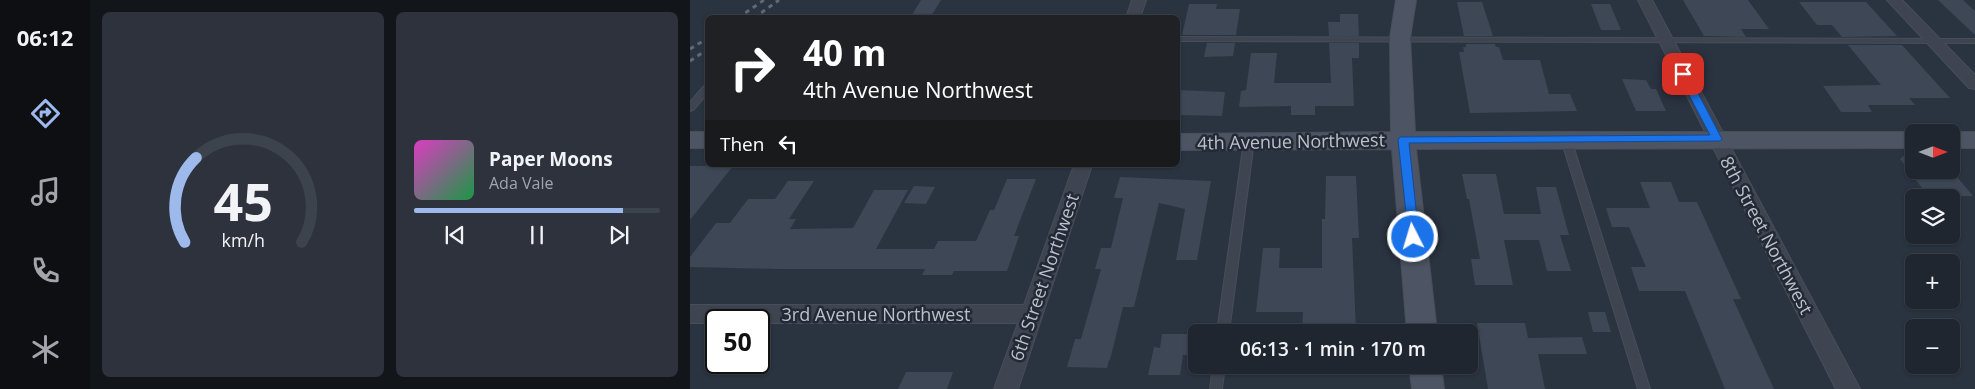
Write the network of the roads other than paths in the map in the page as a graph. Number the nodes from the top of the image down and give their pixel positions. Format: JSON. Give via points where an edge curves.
{"nodes":[{"id":1,"x":1140,"y":0,"type":"edge"},
{"id":2,"x":1406,"y":0,"type":"edge"},
{"id":3,"x":1645,"y":0,"type":"edge"},
{"id":4,"x":1894,"y":0,"type":"edge"},
{"id":5,"x":1134,"y":15,"type":"edge"},
{"id":6,"x":1400,"y":38,"type":"junction"},
{"id":7,"x":1180,"y":39,"type":"edge"},
{"id":8,"x":1975,"y":41,"type":"edge"},
{"id":9,"x":1667,"y":42,"type":"junction"},
{"id":10,"x":1935,"y":42,"type":"junction"},
{"id":11,"x":1975,"y":84,"type":"edge"},
{"id":12,"x":705,"y":90,"type":"edge"},
{"id":13,"x":690,"y":108,"type":"edge"},
{"id":14,"x":1566,"y":139,"type":"junction"},
{"id":15,"x":1717,"y":139,"type":"junction"},
{"id":16,"x":690,"y":140,"type":"edge"},
{"id":17,"x":705,"y":140,"type":"edge"},
{"id":18,"x":1403,"y":140,"type":"junction"},
{"id":19,"x":1905,"y":140,"type":"edge"},
{"id":20,"x":1960,"y":140,"type":"edge"},
{"id":21,"x":1975,"y":140,"type":"edge"},
{"id":22,"x":1249,"y":141,"type":"junction"},
{"id":23,"x":1180,"y":142,"type":"edge"},
{"id":24,"x":1082,"y":167,"type":"edge"},
{"id":25,"x":690,"y":314,"type":"edge"},
{"id":26,"x":1032,"y":314,"type":"junction"},
{"id":27,"x":1224,"y":324,"type":"edge"},
{"id":28,"x":1421,"y":324,"type":"edge"},
{"id":29,"x":1218,"y":374,"type":"edge"},
{"id":30,"x":1426,"y":374,"type":"edge"},
{"id":31,"x":1006,"y":389,"type":"edge"},
{"id":32,"x":1216,"y":389,"type":"edge"},
{"id":33,"x":1428,"y":389,"type":"edge"},
{"id":34,"x":1644,"y":389,"type":"edge"},
{"id":35,"x":1848,"y":389,"type":"edge"}],
"edges":[{"from":1,"to":5,"type":"street"},
{"from":2,"to":6,"type":"main road"},
{"from":3,"to":9,"type":"street","name":"8th Street Northwest"},
{"from":4,"to":10,"type":"street"},
{"from":6,"to":7,"type":"lane"},
{"from":6,"to":9,"type":"lane"},
{"from":6,"to":18,"type":"main road"},
{"from":8,"to":10,"type":"lane"},
{"from":9,"to":10,"type":"lane"},
{"from":9,"to":15,"type":"street","name":"8th Street Northwest"},
{"from":10,"to":11,"type":"street"},
{"from":12,"to":13,"type":"lane"},
{"from":14,"to":15,"type":"main road","name":"4th Avenue Northwest"},
{"from":14,"to":18,"type":"main road","name":"4th Avenue Northwest"},
{"from":14,"to":34,"type":"lane"},
{"from":15,"to":19,"type":"main road","name":"4th Avenue Northwest"},
{"from":15,"to":35,"type":"street","name":"8th Street Northwest"},
{"from":16,"to":17,"type":"main road"},
{"from":18,"to":22,"type":"main road","name":"4th Avenue Northwest"},
{"from":18,"to":28,"type":"main road"},
{"from":20,"to":21,"type":"main road"},
{"from":22,"to":23,"type":"main road","name":"4th Avenue Northwest"},
{"from":22,"to":27,"type":"lane"},
{"from":24,"to":26,"type":"street","name":"6th Street Northwest"},
{"from":25,"to":26,"type":"street","name":"3rd Avenue Northwest"},
{"from":26,"to":31,"type":"street","name":"6th Street Northwest"},
{"from":29,"to":32,"type":"lane"},
{"from":30,"to":33,"type":"main road"}]}
